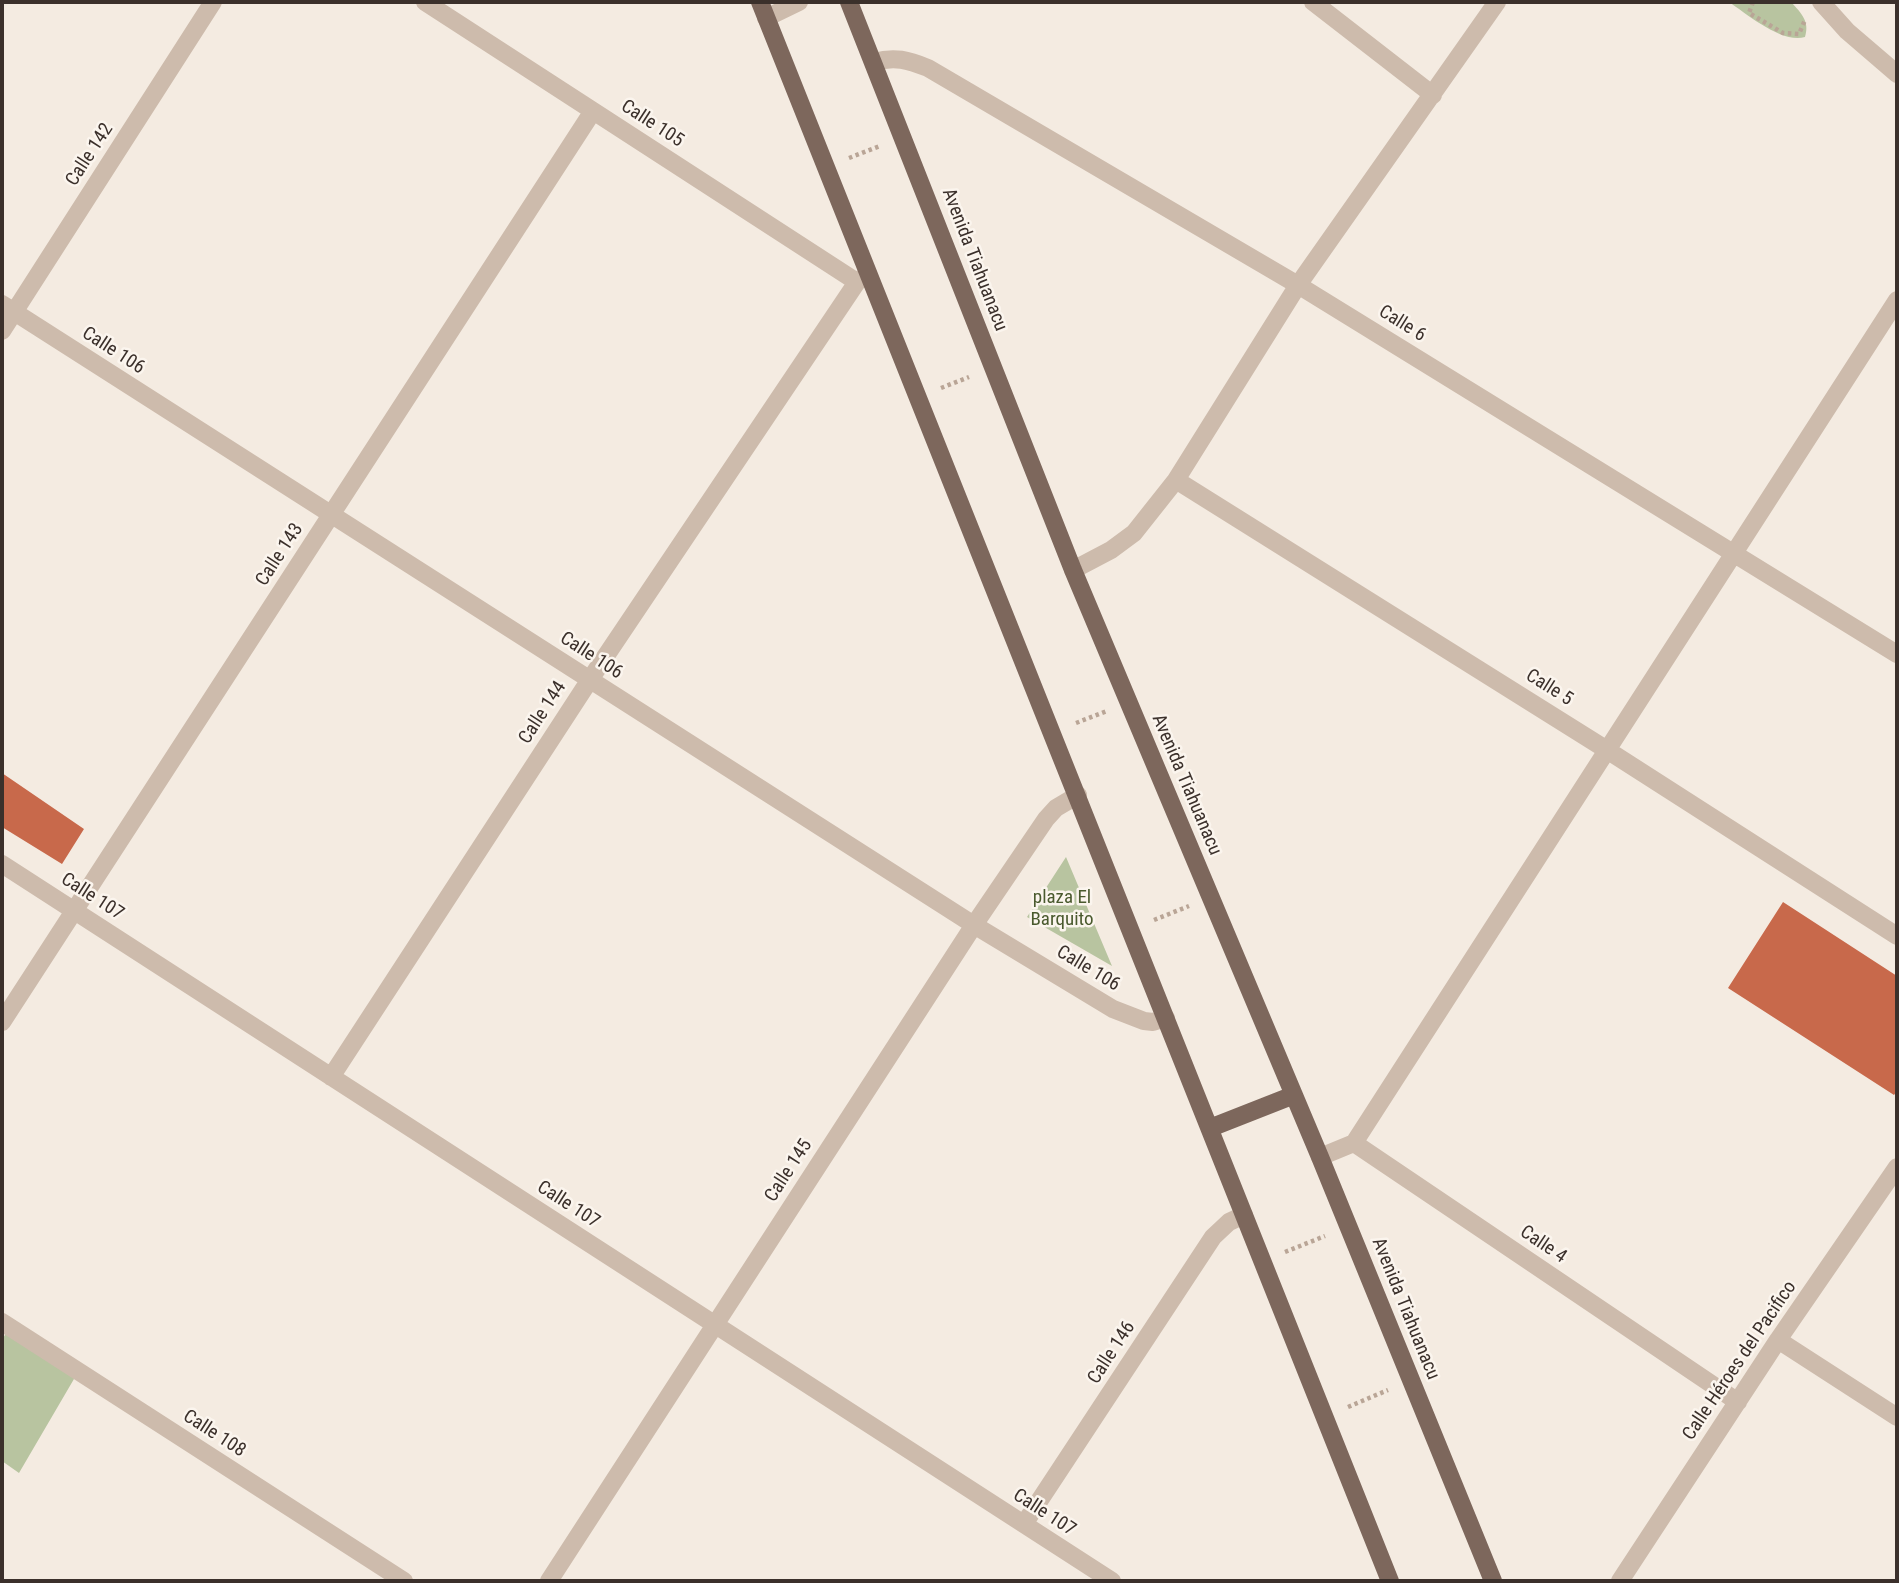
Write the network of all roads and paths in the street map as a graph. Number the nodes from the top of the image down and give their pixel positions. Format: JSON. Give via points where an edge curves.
{"nodes":[{"id":1,"x":213,"y":2,"type":"edge"},
{"id":2,"x":425,"y":2,"type":"edge"},
{"id":3,"x":799,"y":2,"type":"edge"},
{"id":4,"x":849,"y":2,"type":"edge"},
{"id":5,"x":1313,"y":2,"type":"edge"},
{"id":6,"x":1497,"y":2,"type":"edge"},
{"id":7,"x":1753,"y":2,"type":"edge"},
{"id":8,"x":1821,"y":2,"type":"edge"},
{"id":9,"x":763,"y":10,"type":"edge"},
{"id":10,"x":1803,"y":23,"type":"dead end"},
{"id":11,"x":874,"y":62,"type":"junction"},
{"id":12,"x":1897,"y":74,"type":"edge"},
{"id":13,"x":1433,"y":95,"type":"junction"},
{"id":14,"x":593,"y":111,"type":"junction"},
{"id":15,"x":904,"y":137,"type":"junction"},
{"id":16,"x":825,"y":167,"type":"junction"},
{"id":17,"x":862,"y":278,"type":"junction"},
{"id":18,"x":1297,"y":285,"type":"junction"},
{"id":19,"x":1897,"y":300,"type":"edge"},
{"id":20,"x":8,"y":308,"type":"edge"},
{"id":21,"x":2,"y":331,"type":"edge"},
{"id":22,"x":994,"y":368,"type":"junction"},
{"id":23,"x":917,"y":397,"type":"junction"},
{"id":24,"x":1175,"y":480,"type":"junction"},
{"id":25,"x":331,"y":515,"type":"junction"},
{"id":26,"x":1734,"y":554,"type":"junction"},
{"id":27,"x":1073,"y":570,"type":"junction"},
{"id":28,"x":1897,"y":654,"type":"edge"},
{"id":29,"x":589,"y":681,"type":"junction"},
{"id":30,"x":1129,"y":703,"type":"junction"},
{"id":31,"x":1052,"y":733,"type":"junction"},
{"id":32,"x":1607,"y":750,"type":"junction"},
{"id":33,"x":1078,"y":795,"type":"junction"},
{"id":34,"x":2,"y":864,"type":"edge"},
{"id":35,"x":1211,"y":898,"type":"junction"},
{"id":36,"x":74,"y":910,"type":"junction"},
{"id":37,"x":974,"y":925,"type":"junction"},
{"id":38,"x":1131,"y":929,"type":"junction"},
{"id":39,"x":1897,"y":936,"type":"edge"},
{"id":40,"x":1166,"y":1017,"type":"junction"},
{"id":41,"x":2,"y":1022,"type":"edge"},
{"id":42,"x":331,"y":1077,"type":"junction"},
{"id":43,"x":1294,"y":1095,"type":"junction"},
{"id":44,"x":1210,"y":1128,"type":"junction"},
{"id":45,"x":1354,"y":1143,"type":"junction"},
{"id":46,"x":1320,"y":1157,"type":"junction"},
{"id":47,"x":1897,"y":1167,"type":"edge"},
{"id":48,"x":1244,"y":1215,"type":"junction"},
{"id":49,"x":1349,"y":1226,"type":"junction"},
{"id":50,"x":1263,"y":1260,"type":"junction"},
{"id":51,"x":2,"y":1322,"type":"edge"},
{"id":52,"x":715,"y":1325,"type":"junction"},
{"id":53,"x":1778,"y":1340,"type":"junction"},
{"id":54,"x":1412,"y":1381,"type":"junction"},
{"id":55,"x":1738,"y":1402,"type":"junction"},
{"id":56,"x":1324,"y":1416,"type":"junction"},
{"id":57,"x":1897,"y":1417,"type":"edge"},
{"id":58,"x":1024,"y":1524,"type":"junction"},
{"id":59,"x":404,"y":1581,"type":"edge"},
{"id":60,"x":549,"y":1581,"type":"edge"},
{"id":61,"x":1112,"y":1581,"type":"edge"},
{"id":62,"x":1390,"y":1581,"type":"edge"},
{"id":63,"x":1493,"y":1581,"type":"edge"},
{"id":64,"x":1620,"y":1581,"type":"edge"}],
"edges":[{"from":1,"to":20,"type":"street","name":"Calle 142"},
{"from":2,"to":14,"type":"street","name":"Calle 105"},
{"from":3,"to":9,"type":"street"},
{"from":4,"to":11,"type":"main road","name":"Avenida Tiahuanacu"},
{"from":5,"to":13,"type":"street"},
{"from":6,"to":13,"type":"street"},
{"from":7,"to":10,"type":"path","via":[[1749,13],[1783,33],[1799,34]]},
{"from":8,"to":12,"type":"street"},
{"from":9,"to":16,"type":"main road"},
{"from":11,"to":15,"type":"main road","name":"Avenida Tiahuanacu"},
{"from":11,"to":18,"type":"street","name":"Calle 6","via":[[904,58],[928,68]]},
{"from":13,"to":18,"type":"street"},
{"from":14,"to":17,"type":"street","name":"Calle 105"},
{"from":14,"to":25,"type":"street","name":"Calle 143"},
{"from":15,"to":16,"type":"path"},
{"from":15,"to":22,"type":"main road","name":"Avenida Tiahuanacu"},
{"from":16,"to":17,"type":"main road"},
{"from":17,"to":23,"type":"main road"},
{"from":17,"to":29,"type":"street","name":"Calle 144"},
{"from":18,"to":24,"type":"street"},
{"from":18,"to":26,"type":"street","name":"Calle 6"},
{"from":19,"to":26,"type":"street"},
{"from":20,"to":21,"type":"street","name":"Calle 142"},
{"from":20,"to":25,"type":"street","name":"Calle 106"},
{"from":22,"to":23,"type":"path"},
{"from":22,"to":27,"type":"main road","name":"Avenida Tiahuanacu"},
{"from":23,"to":31,"type":"main road"},
{"from":24,"to":27,"type":"street","via":[[1134,533]]},
{"from":24,"to":32,"type":"street","name":"Calle 5"},
{"from":25,"to":29,"type":"street","name":"Calle 106"},
{"from":25,"to":36,"type":"street","name":"Calle 143"},
{"from":26,"to":28,"type":"street","name":"Calle 6"},
{"from":26,"to":32,"type":"street"},
{"from":27,"to":30,"type":"main road","name":"Avenida Tiahuanacu"},
{"from":29,"to":37,"type":"street","name":"Calle 106"},
{"from":29,"to":42,"type":"street","name":"Calle 144"},
{"from":30,"to":31,"type":"path"},
{"from":30,"to":35,"type":"main road","name":"Avenida Tiahuanacu"},
{"from":31,"to":33,"type":"main road"},
{"from":32,"to":39,"type":"street","name":"Calle 5"},
{"from":32,"to":45,"type":"street"},
{"from":33,"to":37,"type":"street","name":"Calle 145","via":[[1046,819]]},
{"from":33,"to":38,"type":"main road"},
{"from":34,"to":36,"type":"street","name":"Calle 107"},
{"from":35,"to":38,"type":"path"},
{"from":35,"to":43,"type":"main road","name":"Avenida Tiahuanacu"},
{"from":36,"to":41,"type":"street","name":"Calle 143"},
{"from":36,"to":42,"type":"street","name":"Calle 107"},
{"from":37,"to":40,"type":"street","name":"Calle 106","via":[[1113,1009],[1144,1021]]},
{"from":37,"to":52,"type":"street","name":"Calle 145"},
{"from":38,"to":40,"type":"main road"},
{"from":40,"to":44,"type":"main road"},
{"from":42,"to":52,"type":"street","name":"Calle 107"},
{"from":43,"to":44,"type":"main road"},
{"from":43,"to":46,"type":"main road","name":"Avenida Tiahuanacu"},
{"from":44,"to":48,"type":"main road"},
{"from":45,"to":46,"type":"street"},
{"from":45,"to":55,"type":"street","name":"Calle 4"},
{"from":46,"to":49,"type":"main road","name":"Avenida Tiahuanacu"},
{"from":47,"to":53,"type":"street","name":"Calle Héroes del Pacifico"},
{"from":48,"to":50,"type":"main road"},
{"from":48,"to":58,"type":"street","name":"Calle 146","via":[[1213,1237]]},
{"from":49,"to":50,"type":"path"},
{"from":49,"to":54,"type":"main road","name":"Avenida Tiahuanacu"},
{"from":50,"to":56,"type":"main road"},
{"from":51,"to":59,"type":"street","name":"Calle 108"},
{"from":52,"to":58,"type":"street","name":"Calle 107"},
{"from":52,"to":60,"type":"street","name":"Calle 145"},
{"from":53,"to":55,"type":"street","name":"Calle Héroes del Pacifico"},
{"from":53,"to":57,"type":"street"},
{"from":54,"to":56,"type":"path"},
{"from":54,"to":63,"type":"main road","name":"Avenida Tiahuanacu"},
{"from":55,"to":64,"type":"street","name":"Calle Héroes del Pacifico"},
{"from":56,"to":62,"type":"main road"},
{"from":58,"to":61,"type":"street","name":"Calle 107"}]}
